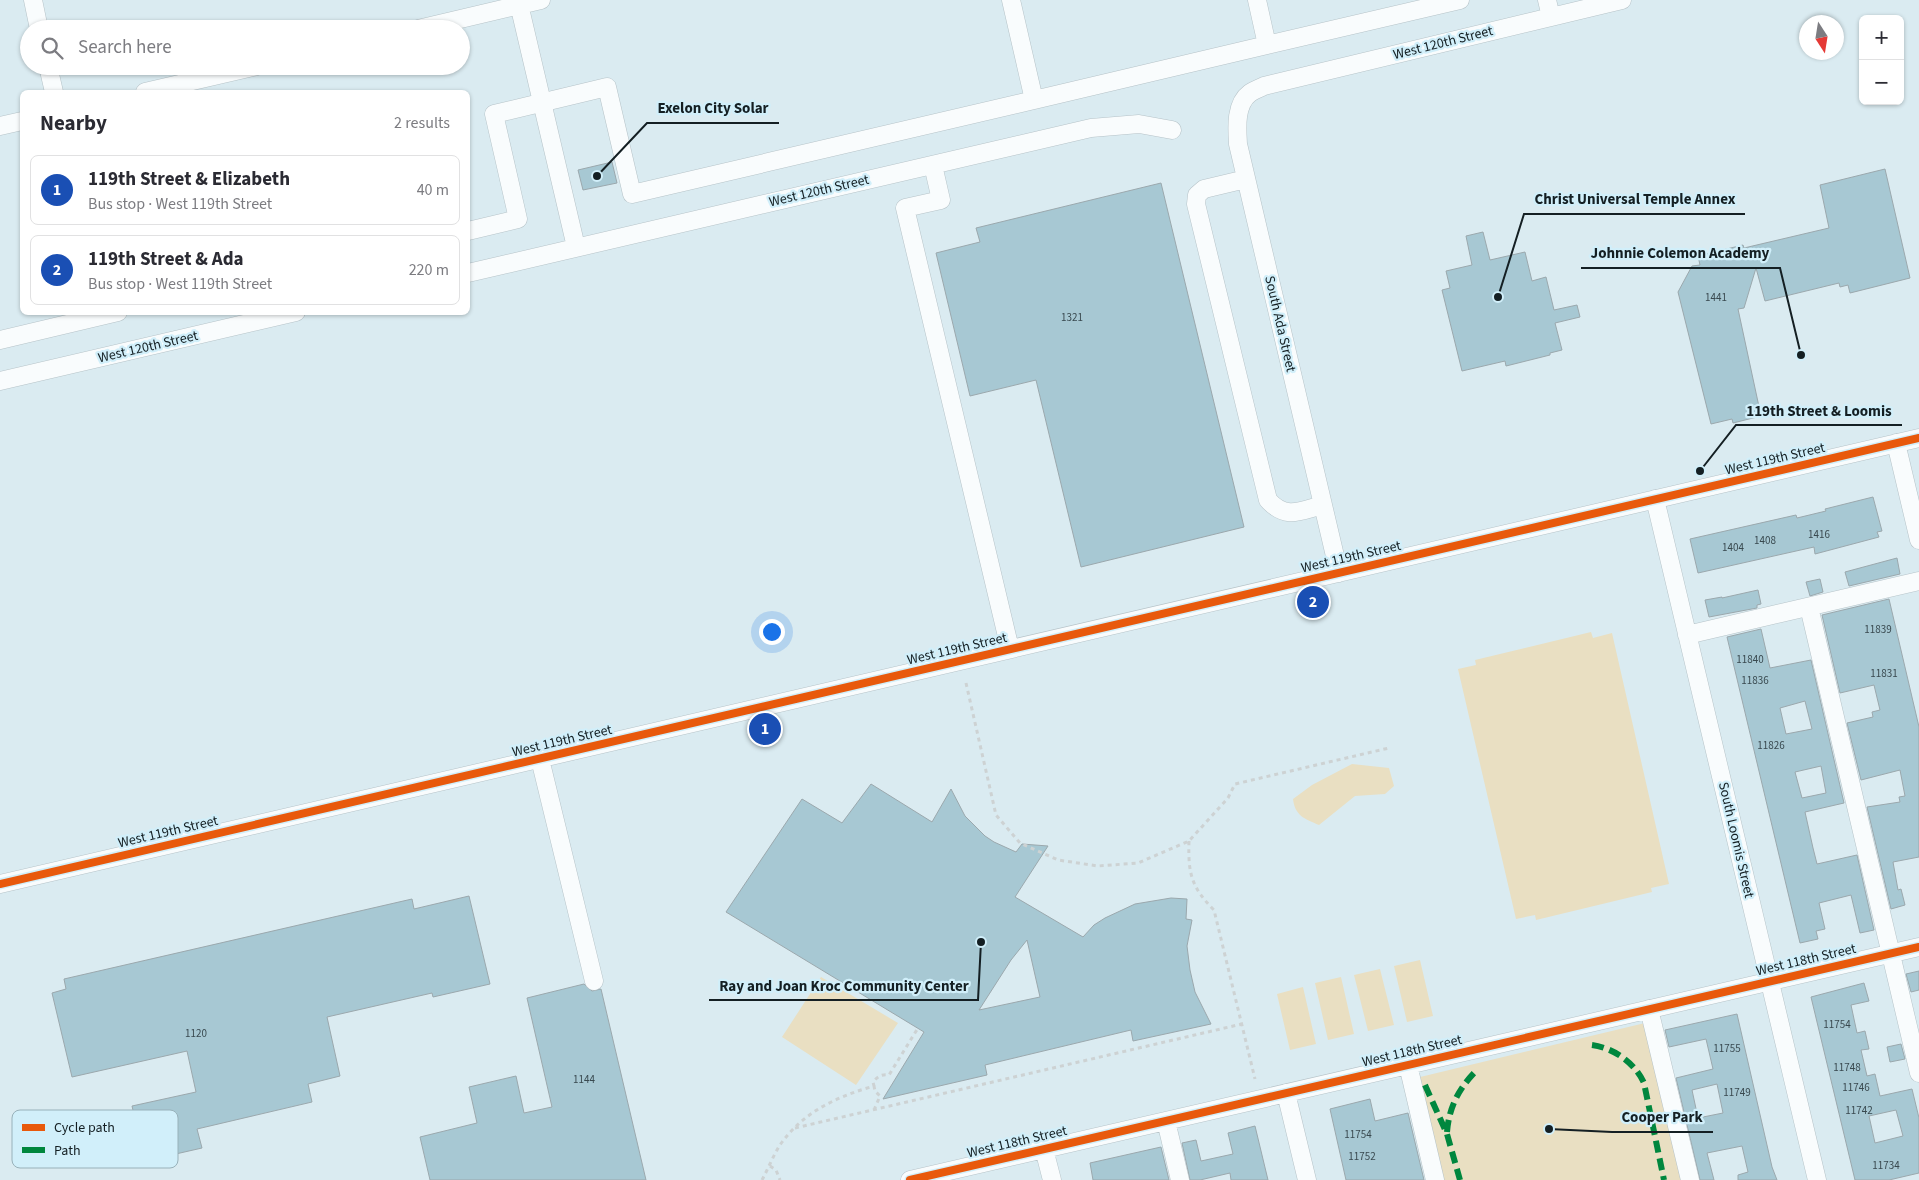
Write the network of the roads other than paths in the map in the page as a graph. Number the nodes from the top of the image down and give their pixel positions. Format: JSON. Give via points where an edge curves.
{"nodes":[{"id":1,"x":33,"y":0,"type":"edge"},
{"id":2,"x":541,"y":0,"type":"edge"},
{"id":3,"x":1011,"y":0,"type":"edge"},
{"id":4,"x":1257,"y":0,"type":"edge"},
{"id":5,"x":1460,"y":0,"type":"edge"},
{"id":6,"x":1622,"y":0,"type":"edge"},
{"id":7,"x":519,"y":2,"type":"edge"},
{"id":8,"x":1549,"y":8,"type":"edge"},
{"id":9,"x":37,"y":20,"type":"edge"},
{"id":10,"x":452,"y":20,"type":"edge"},
{"id":11,"x":1267,"y":45,"type":"junction"},
{"id":12,"x":50,"y":75,"type":"edge"},
{"id":13,"x":218,"y":75,"type":"edge"},
{"id":14,"x":1264,"y":86,"type":"joint"},
{"id":15,"x":54,"y":90,"type":"edge"},
{"id":16,"x":154,"y":90,"type":"edge"},
{"id":17,"x":1034,"y":100,"type":"junction"},
{"id":18,"x":542,"y":103,"type":"junction"},
{"id":19,"x":20,"y":121,"type":"edge"},
{"id":20,"x":0,"y":126,"type":"edge"},
{"id":21,"x":1172,"y":130,"type":"dead end"},
{"id":22,"x":933,"y":165,"type":"junction"},
{"id":23,"x":1246,"y":179,"type":"junction"},
{"id":24,"x":470,"y":231,"type":"edge"},
{"id":25,"x":576,"y":247,"type":"junction"},
{"id":26,"x":470,"y":273,"type":"edge"},
{"id":27,"x":102,"y":315,"type":"edge"},
{"id":28,"x":283,"y":315,"type":"edge"},
{"id":29,"x":0,"y":340,"type":"edge"},
{"id":30,"x":0,"y":381,"type":"edge"},
{"id":31,"x":1919,"y":438,"type":"edge"},
{"id":32,"x":1896,"y":443,"type":"junction"},
{"id":33,"x":1655,"y":500,"type":"junction"},
{"id":34,"x":1323,"y":505,"type":"junction"},
{"id":35,"x":1919,"y":540,"type":"edge"},
{"id":36,"x":1339,"y":573,"type":"junction"},
{"id":37,"x":1919,"y":581,"type":"edge"},
{"id":38,"x":1809,"y":606,"type":"junction"},
{"id":39,"x":1688,"y":635,"type":"junction"},
{"id":40,"x":1010,"y":649,"type":"junction"},
{"id":41,"x":540,"y":759,"type":"junction"},
{"id":42,"x":0,"y":884,"type":"edge"},
{"id":43,"x":1919,"y":947,"type":"edge"},
{"id":44,"x":1891,"y":953,"type":"junction"},
{"id":45,"x":594,"y":981,"type":"dead end"},
{"id":46,"x":1770,"y":981,"type":"junction"},
{"id":47,"x":1649,"y":1009,"type":"junction"},
{"id":48,"x":1408,"y":1065,"type":"junction"},
{"id":49,"x":1919,"y":1073,"type":"edge"},
{"id":50,"x":1286,"y":1093,"type":"junction"},
{"id":51,"x":1166,"y":1121,"type":"junction"},
{"id":52,"x":1044,"y":1149,"type":"junction"},
{"id":53,"x":910,"y":1180,"type":"edge"},
{"id":54,"x":1052,"y":1180,"type":"edge"},
{"id":55,"x":1180,"y":1180,"type":"edge"},
{"id":56,"x":1307,"y":1180,"type":"edge"},
{"id":57,"x":1435,"y":1180,"type":"edge"},
{"id":58,"x":1690,"y":1180,"type":"edge"},
{"id":59,"x":1817,"y":1180,"type":"edge"}],
"edges":[{"from":1,"to":9,"type":"street"},
{"from":2,"to":7,"type":"street"},
{"from":3,"to":17,"type":"street"},
{"from":4,"to":11,"type":"street"},
{"from":5,"to":11,"type":"street"},
{"from":6,"to":8,"type":"street","name":"West 120th Street"},
{"from":7,"to":10,"type":"street"},
{"from":7,"to":18,"type":"street"},
{"from":8,"to":14,"type":"street","name":"West 120th Street"},
{"from":11,"to":17,"type":"street"},
{"from":12,"to":15,"type":"street"},
{"from":13,"to":16,"type":"street"},
{"from":14,"to":23,"type":"street","name":"South Ada Street","via":[[1250,92],[1238,113],[1238,144]]},
{"from":17,"to":18,"type":"street","via":[[632,194],[607,87]]},
{"from":18,"to":24,"type":"street","via":[[494,114],[518,219]]},
{"from":18,"to":25,"type":"street"},
{"from":19,"to":20,"type":"street"},
{"from":21,"to":22,"type":"street","name":"West 120th Street","via":[[1139,124],[1091,128]]},
{"from":22,"to":25,"type":"street","name":"West 120th Street"},
{"from":22,"to":40,"type":"street","via":[[941,200],[905,208]]},
{"from":23,"to":34,"type":"street","name":"South Ada Street"},
{"from":23,"to":34,"type":"street","via":[[1204,189],[1197,195],[1198,214],[1268,500],[1282,512],[1290,513]]},
{"from":25,"to":26,"type":"street","name":"West 120th Street"},
{"from":27,"to":29,"type":"street"},
{"from":28,"to":30,"type":"street","name":"West 120th Street"},
{"from":31,"to":32,"type":"street","name":"West 119th Street"},
{"from":32,"to":33,"type":"street","name":"West 119th Street"},
{"from":32,"to":35,"type":"street"},
{"from":33,"to":36,"type":"street","name":"West 119th Street"},
{"from":33,"to":39,"type":"street","name":"South Loomis Street"},
{"from":34,"to":36,"type":"street","name":"South Ada Street"},
{"from":36,"to":40,"type":"street","name":"West 119th Street"},
{"from":37,"to":38,"type":"street"},
{"from":38,"to":39,"type":"street"},
{"from":38,"to":44,"type":"street"},
{"from":39,"to":46,"type":"street","name":"South Loomis Street"},
{"from":40,"to":41,"type":"street","name":"West 119th Street"},
{"from":41,"to":42,"type":"street","name":"West 119th Street"},
{"from":41,"to":45,"type":"street"},
{"from":43,"to":44,"type":"street","name":"West 118th Street"},
{"from":44,"to":46,"type":"street","name":"West 118th Street"},
{"from":44,"to":49,"type":"street"},
{"from":46,"to":47,"type":"street","name":"West 118th Street"},
{"from":46,"to":59,"type":"street","name":"South Loomis Street"},
{"from":47,"to":48,"type":"street","name":"West 118th Street"},
{"from":47,"to":58,"type":"street"},
{"from":48,"to":50,"type":"street","name":"West 118th Street"},
{"from":48,"to":57,"type":"street"},
{"from":50,"to":51,"type":"street","name":"West 118th Street"},
{"from":50,"to":56,"type":"street"},
{"from":51,"to":52,"type":"street","name":"West 118th Street"},
{"from":51,"to":55,"type":"street"},
{"from":52,"to":53,"type":"street","name":"West 118th Street"},
{"from":52,"to":54,"type":"street"}]}
